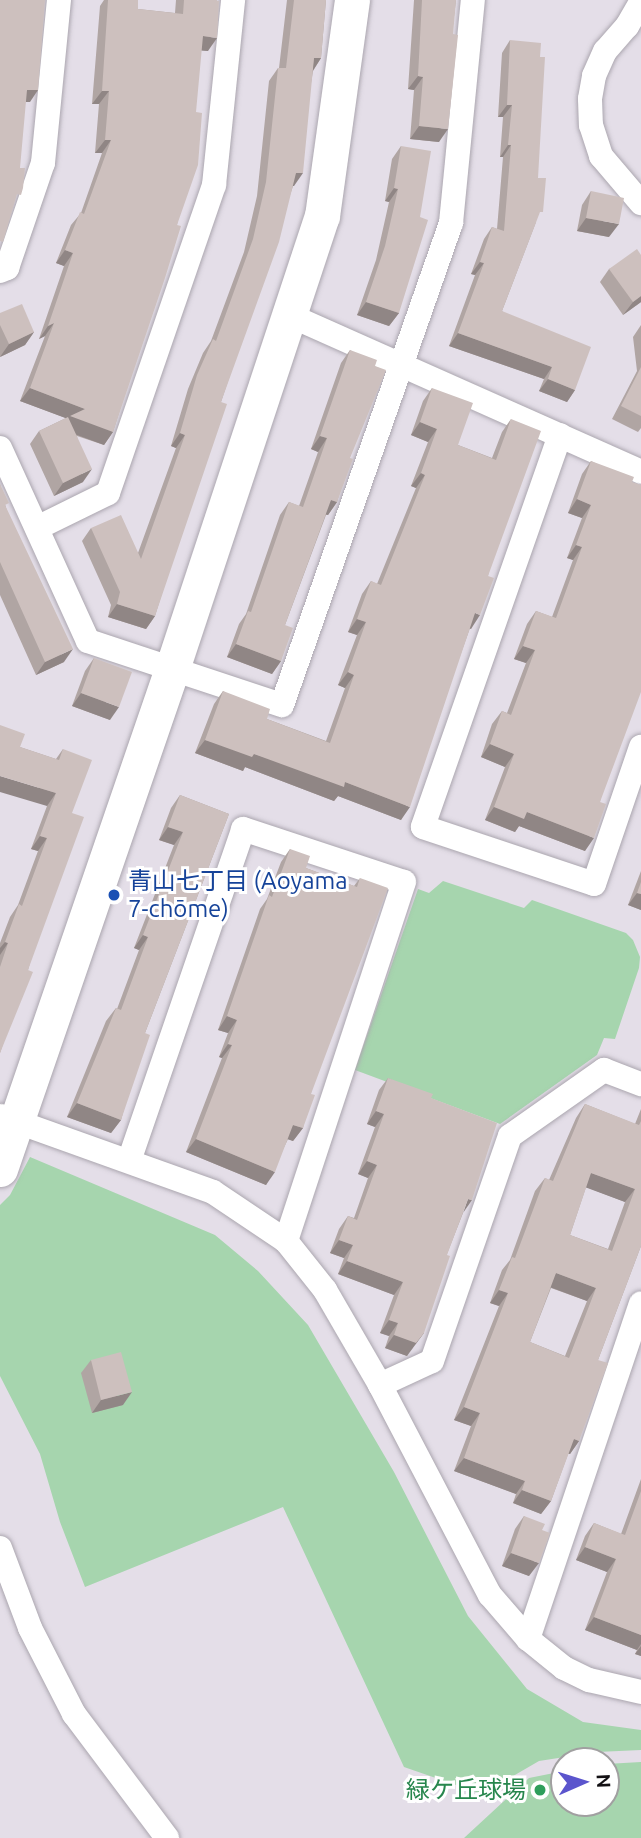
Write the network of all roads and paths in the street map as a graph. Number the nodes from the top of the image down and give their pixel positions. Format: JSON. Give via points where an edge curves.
{"nodes":[{"id":1,"x":59,"y":0,"type":"edge"},
{"id":2,"x":233,"y":0,"type":"edge"},
{"id":3,"x":352,"y":0,"type":"edge"},
{"id":4,"x":473,"y":0,"type":"edge"},
{"id":5,"x":641,"y":2,"type":"edge"},
{"id":6,"x":634,"y":29,"type":"edge"},
{"id":7,"x":641,"y":204,"type":"edge"},
{"id":8,"x":0,"y":271,"type":"edge"},
{"id":9,"x":289,"y":315,"type":"junction"},
{"id":10,"x":403,"y":364,"type":"junction"},
{"id":11,"x":560,"y":435,"type":"junction"},
{"id":12,"x":0,"y":448,"type":"edge"},
{"id":13,"x":641,"y":472,"type":"edge"},
{"id":14,"x":37,"y":528,"type":"junction"},
{"id":15,"x":172,"y":669,"type":"junction"},
{"id":16,"x":641,"y":747,"type":"edge"},
{"id":17,"x":641,"y":1084,"type":"edge"},
{"id":18,"x":8,"y":1119,"type":"edge"},
{"id":19,"x":129,"y":1161,"type":"junction"},
{"id":20,"x":0,"y":1169,"type":"edge"},
{"id":21,"x":286,"y":1241,"type":"junction"},
{"id":22,"x":641,"y":1304,"type":"edge"},
{"id":23,"x":380,"y":1385,"type":"junction"},
{"id":24,"x":0,"y":1548,"type":"edge"},
{"id":25,"x":528,"y":1639,"type":"junction"},
{"id":26,"x":641,"y":1692,"type":"edge"},
{"id":27,"x":167,"y":1838,"type":"edge"}],
"edges":[{"from":1,"to":8,"type":"street","via":[[43,163],[7,268]]},
{"from":2,"to":14,"type":"street","via":[[214,185],[108,493]]},
{"from":3,"to":9,"type":"street","via":[[321,216]]},
{"from":4,"to":10,"type":"street","via":[[451,223]]},
{"from":5,"to":6,"type":"street"},
{"from":6,"to":7,"type":"street","via":[[606,51],[594,76],[591,125],[601,156]]},
{"from":9,"to":10,"type":"street"},
{"from":9,"to":15,"type":"street"},
{"from":10,"to":11,"type":"street"},
{"from":10,"to":15,"type":"street","via":[[282,705]]},
{"from":11,"to":13,"type":"street"},
{"from":11,"to":16,"type":"street","via":[[423,827],[594,884]]},
{"from":12,"to":14,"type":"street"},
{"from":14,"to":15,"type":"street","via":[[88,642]]},
{"from":15,"to":18,"type":"street"},
{"from":17,"to":23,"type":"street","via":[[604,1070],[510,1136],[432,1361]]},
{"from":18,"to":19,"type":"street"},
{"from":18,"to":20,"type":"street"},
{"from":19,"to":21,"type":"street","via":[[213,1192]]},
{"from":19,"to":21,"type":"street","via":[[243,829],[404,882]]},
{"from":21,"to":23,"type":"street","via":[[325,1290]]},
{"from":22,"to":25,"type":"street"},
{"from":23,"to":25,"type":"street","via":[[490,1595]]},
{"from":24,"to":27,"type":"street","via":[[30,1628],[67,1703]]},
{"from":25,"to":26,"type":"street","via":[[564,1668],[589,1680]]}]}
